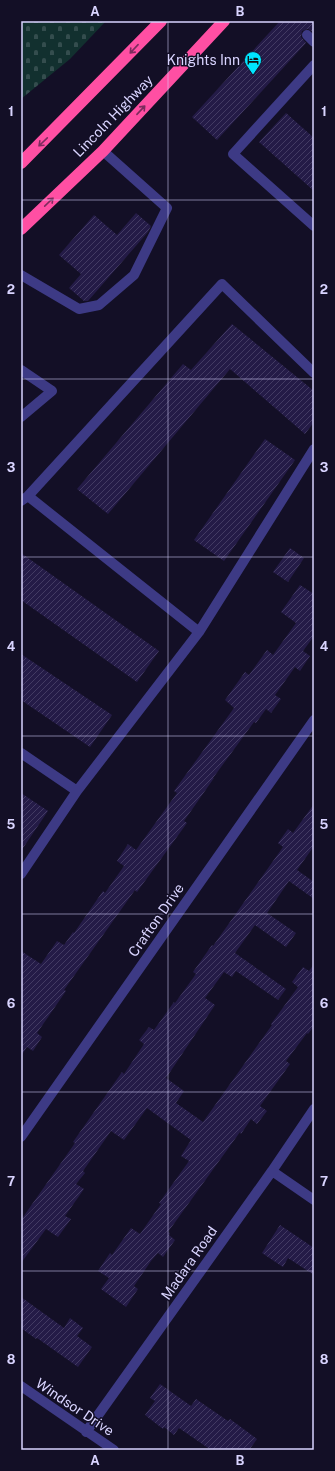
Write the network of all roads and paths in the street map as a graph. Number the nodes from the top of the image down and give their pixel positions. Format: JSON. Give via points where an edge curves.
{"nodes":[{"id":1,"x":160,"y":21,"type":"edge"},
{"id":2,"x":224,"y":21,"type":"edge"},
{"id":3,"x":314,"y":66,"type":"edge"},
{"id":4,"x":103,"y":151,"type":"junction"},
{"id":5,"x":21,"y":163,"type":"edge"},
{"id":6,"x":314,"y":226,"type":"edge"},
{"id":7,"x":21,"y":229,"type":"edge"},
{"id":8,"x":21,"y":275,"type":"edge"},
{"id":9,"x":21,"y":370,"type":"edge"},
{"id":10,"x":314,"y":373,"type":"edge"},
{"id":11,"x":21,"y":417,"type":"edge"},
{"id":12,"x":314,"y":449,"type":"edge"},
{"id":13,"x":25,"y":498,"type":"edge"},
{"id":14,"x":199,"y":632,"type":"junction"},
{"id":15,"x":314,"y":720,"type":"edge"},
{"id":16,"x":21,"y":753,"type":"edge"},
{"id":17,"x":77,"y":791,"type":"junction"},
{"id":18,"x":21,"y":874,"type":"edge"},
{"id":19,"x":314,"y":1109,"type":"edge"},
{"id":20,"x":21,"y":1137,"type":"edge"},
{"id":21,"x":272,"y":1171,"type":"junction"},
{"id":22,"x":314,"y":1200,"type":"edge"},
{"id":23,"x":21,"y":1386,"type":"edge"},
{"id":24,"x":86,"y":1432,"type":"junction"},
{"id":25,"x":114,"y":1450,"type":"edge"}],
"edges":[{"from":1,"to":5,"type":"highway","one_way":true},
{"from":4,"to":2,"type":"highway","name":"Lincoln Highway","one_way":true},
{"from":3,"to":6,"type":"street","via":[[233,154]]},
{"from":7,"to":4,"type":"highway","name":"Lincoln Highway","one_way":true},
{"from":4,"to":8,"type":"street","via":[[167,208],[134,275],[99,306],[79,309]]},
{"from":9,"to":11,"type":"street","via":[[52,391]]},
{"from":10,"to":13,"type":"street","via":[[222,284]]},
{"from":12,"to":14,"type":"street"},
{"from":13,"to":14,"type":"street"},
{"from":14,"to":17,"type":"street"},
{"from":15,"to":20,"type":"street","name":"Crafton Drive"},
{"from":16,"to":17,"type":"street"},
{"from":17,"to":18,"type":"street"},
{"from":19,"to":21,"type":"street","name":"Madara Road"},
{"from":21,"to":22,"type":"street"},
{"from":21,"to":24,"type":"street","name":"Madara Road"},
{"from":23,"to":24,"type":"street","name":"Windsor Drive"},
{"from":24,"to":25,"type":"street","name":"Windsor Drive"}]}
